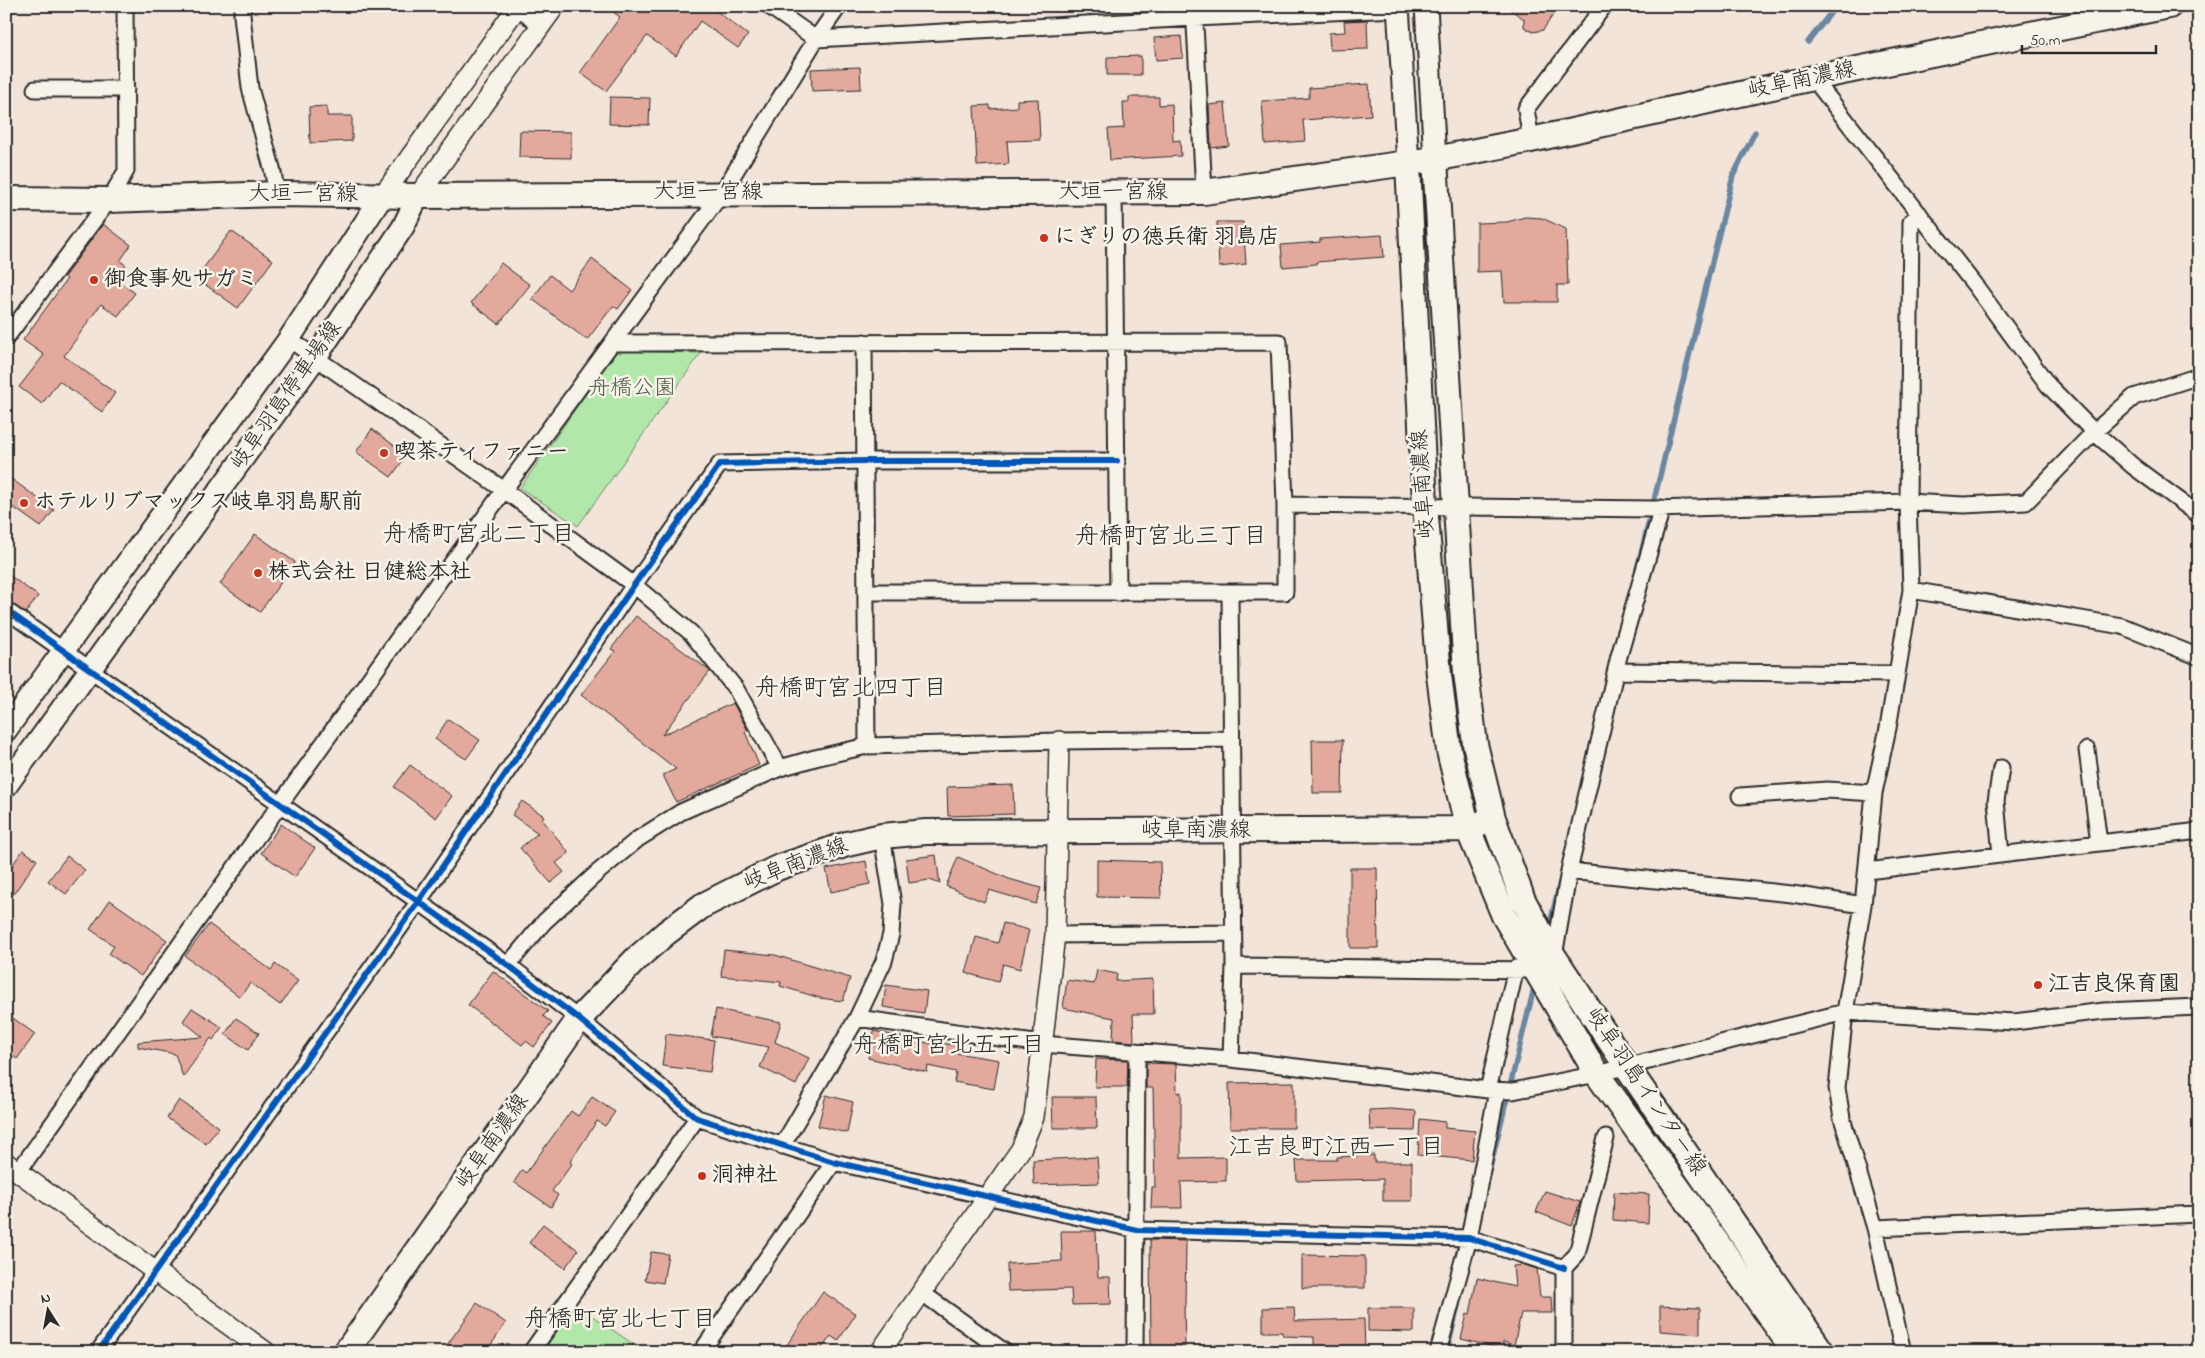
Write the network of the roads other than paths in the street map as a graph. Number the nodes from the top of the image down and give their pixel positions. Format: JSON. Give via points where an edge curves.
{"nodes":[{"id":1,"x":125,"y":6,"type":"edge"},
{"id":2,"x":243,"y":6,"type":"edge"},
{"id":3,"x":555,"y":6,"type":"edge"},
{"id":4,"x":768,"y":6,"type":"edge"},
{"id":5,"x":839,"y":6,"type":"edge"},
{"id":6,"x":1426,"y":6,"type":"edge"},
{"id":7,"x":1604,"y":6,"type":"edge"},
{"id":8,"x":2169,"y":6,"type":"edge"},
{"id":9,"x":517,"y":7,"type":"edge"},
{"id":10,"x":1398,"y":8,"type":"edge"},
{"id":11,"x":1195,"y":12,"type":"edge"},
{"id":12,"x":542,"y":25,"type":"junction"},
{"id":13,"x":816,"y":39,"type":"junction"},
{"id":14,"x":1813,"y":78,"type":"junction"},
{"id":15,"x":34,"y":89,"type":"dead end"},
{"id":16,"x":126,"y":89,"type":"junction"},
{"id":17,"x":1531,"y":140,"type":"junction"},
{"id":18,"x":1435,"y":159,"type":"junction"},
{"id":19,"x":1408,"y":164,"type":"junction"},
{"id":20,"x":1204,"y":192,"type":"junction"},
{"id":21,"x":722,"y":193,"type":"junction"},
{"id":22,"x":1114,"y":193,"type":"junction"},
{"id":23,"x":277,"y":194,"type":"junction"},
{"id":24,"x":383,"y":195,"type":"junction"},
{"id":25,"x":418,"y":196,"type":"junction"},
{"id":26,"x":6,"y":199,"type":"edge"},
{"id":27,"x":109,"y":200,"type":"junction"},
{"id":28,"x":1918,"y":213,"type":"junction"},
{"id":29,"x":6,"y":338,"type":"edge"},
{"id":30,"x":288,"y":339,"type":"junction"},
{"id":31,"x":1116,"y":341,"type":"junction"},
{"id":32,"x":864,"y":342,"type":"junction"},
{"id":33,"x":612,"y":343,"type":"junction"},
{"id":34,"x":316,"y":357,"type":"junction"},
{"id":35,"x":2199,"y":376,"type":"edge"},
{"id":36,"x":2094,"y":432,"type":"junction"},
{"id":37,"x":865,"y":461,"type":"junction"},
{"id":38,"x":1117,"y":461,"type":"junction"},
{"id":39,"x":504,"y":490,"type":"junction"},
{"id":40,"x":1908,"y":502,"type":"junction"},
{"id":41,"x":1285,"y":505,"type":"junction"},
{"id":42,"x":1425,"y":505,"type":"junction"},
{"id":43,"x":1457,"y":506,"type":"junction"},
{"id":44,"x":1658,"y":508,"type":"junction"},
{"id":45,"x":2199,"y":515,"type":"edge"},
{"id":46,"x":634,"y":585,"type":"junction"},
{"id":47,"x":1911,"y":590,"type":"junction"},
{"id":48,"x":866,"y":592,"type":"junction"},
{"id":49,"x":1118,"y":593,"type":"junction"},
{"id":50,"x":1230,"y":594,"type":"junction"},
{"id":51,"x":6,"y":610,"type":"edge"},
{"id":52,"x":64,"y":651,"type":"junction"},
{"id":53,"x":2199,"y":657,"type":"edge"},
{"id":54,"x":90,"y":670,"type":"junction"},
{"id":55,"x":1616,"y":671,"type":"junction"},
{"id":56,"x":1896,"y":674,"type":"junction"},
{"id":57,"x":6,"y":730,"type":"edge"},
{"id":58,"x":1231,"y":739,"type":"junction"},
{"id":59,"x":1059,"y":741,"type":"junction"},
{"id":60,"x":867,"y":746,"type":"junction"},
{"id":61,"x":2087,"y":750,"type":"dead end"},
{"id":62,"x":780,"y":768,"type":"junction"},
{"id":63,"x":2001,"y":768,"type":"dead end"},
{"id":64,"x":6,"y":786,"type":"edge"},
{"id":65,"x":1874,"y":793,"type":"junction"},
{"id":66,"x":1740,"y":796,"type":"dead end"},
{"id":67,"x":279,"y":804,"type":"junction"},
{"id":68,"x":1493,"y":818,"type":"junction"},
{"id":69,"x":1468,"y":829,"type":"junction"},
{"id":70,"x":1057,"y":830,"type":"junction"},
{"id":71,"x":1231,"y":832,"type":"junction"},
{"id":72,"x":2199,"y":832,"type":"edge"},
{"id":73,"x":882,"y":836,"type":"junction"},
{"id":74,"x":2099,"y":843,"type":"junction"},
{"id":75,"x":2001,"y":855,"type":"junction"},
{"id":76,"x":1569,"y":871,"type":"junction"},
{"id":77,"x":1867,"y":871,"type":"junction"},
{"id":78,"x":419,"y":901,"type":"junction"},
{"id":79,"x":1863,"y":905,"type":"junction"},
{"id":80,"x":1233,"y":933,"type":"junction"},
{"id":81,"x":1055,"y":935,"type":"junction"},
{"id":82,"x":1538,"y":963,"type":"junction"},
{"id":83,"x":508,"y":965,"type":"junction"},
{"id":84,"x":1234,"y":966,"type":"junction"},
{"id":85,"x":2199,"y":1007,"type":"edge"},
{"id":86,"x":1845,"y":1012,"type":"junction"},
{"id":87,"x":858,"y":1018,"type":"junction"},
{"id":88,"x":579,"y":1019,"type":"junction"},
{"id":89,"x":1042,"y":1044,"type":"junction"},
{"id":90,"x":1137,"y":1051,"type":"junction"},
{"id":91,"x":1231,"y":1059,"type":"junction"},
{"id":92,"x":1627,"y":1067,"type":"junction"},
{"id":93,"x":1598,"y":1074,"type":"junction"},
{"id":94,"x":1500,"y":1091,"type":"junction"},
{"id":95,"x":697,"y":1118,"type":"junction"},
{"id":96,"x":1606,"y":1138,"type":"dead end"},
{"id":97,"x":782,"y":1146,"type":"junction"},
{"id":98,"x":834,"y":1162,"type":"junction"},
{"id":99,"x":12,"y":1167,"type":"edge"},
{"id":100,"x":989,"y":1197,"type":"junction"},
{"id":101,"x":2199,"y":1214,"type":"edge"},
{"id":102,"x":1875,"y":1228,"type":"junction"},
{"id":103,"x":1137,"y":1230,"type":"junction"},
{"id":104,"x":1469,"y":1238,"type":"junction"},
{"id":105,"x":1564,"y":1268,"type":"junction"},
{"id":106,"x":157,"y":1271,"type":"junction"},
{"id":107,"x":922,"y":1292,"type":"junction"},
{"id":108,"x":98,"y":1352,"type":"edge"},
{"id":109,"x":266,"y":1352,"type":"edge"},
{"id":110,"x":346,"y":1352,"type":"edge"},
{"id":111,"x":531,"y":1352,"type":"edge"},
{"id":112,"x":701,"y":1352,"type":"edge"},
{"id":113,"x":880,"y":1352,"type":"edge"},
{"id":114,"x":1005,"y":1352,"type":"edge"},
{"id":115,"x":1135,"y":1352,"type":"edge"},
{"id":116,"x":1438,"y":1352,"type":"edge"},
{"id":117,"x":1564,"y":1352,"type":"edge"},
{"id":118,"x":1795,"y":1352,"type":"edge"},
{"id":119,"x":1822,"y":1352,"type":"edge"},
{"id":120,"x":1902,"y":1352,"type":"edge"}],
"edges":[{"from":1,"to":16,"type":"street"},
{"from":2,"to":23,"type":"street","via":[[250,88]]},
{"from":3,"to":12,"type":"street"},
{"from":4,"to":13,"type":"street"},
{"from":5,"to":13,"type":"street"},
{"from":6,"to":18,"type":"main road"},
{"from":7,"to":17,"type":"street","via":[[1526,109]]},
{"from":8,"to":14,"type":"main road","name":"岐阜南濃線"},
{"from":9,"to":12,"type":"street"},
{"from":9,"to":24,"type":"street"},
{"from":10,"to":11,"type":"street"},
{"from":10,"to":19,"type":"main road"},
{"from":11,"to":13,"type":"street"},
{"from":11,"to":20,"type":"street"},
{"from":12,"to":25,"type":"street"},
{"from":13,"to":21,"type":"street"},
{"from":14,"to":17,"type":"main road","name":"岐阜南濃線"},
{"from":14,"to":28,"type":"street"},
{"from":15,"to":16,"type":"street"},
{"from":16,"to":27,"type":"street","via":[[126,171]]},
{"from":17,"to":18,"type":"main road","name":"岐阜南濃線"},
{"from":18,"to":19,"type":"main road","name":"岐阜南濃線"},
{"from":18,"to":43,"type":"main road","name":"岐阜南濃線"},
{"from":19,"to":20,"type":"main road","name":"大垣一宮線"},
{"from":19,"to":42,"type":"main road","name":"岐阜南濃線"},
{"from":20,"to":22,"type":"main road","name":"大垣一宮線"},
{"from":21,"to":22,"type":"main road","name":"大垣一宮線"},
{"from":21,"to":25,"type":"main road","name":"大垣一宮線"},
{"from":21,"to":33,"type":"street"},
{"from":22,"to":31,"type":"street"},
{"from":23,"to":24,"type":"main road","name":"大垣一宮線"},
{"from":23,"to":27,"type":"main road","name":"大垣一宮線"},
{"from":24,"to":25,"type":"main road","name":"大垣一宮線"},
{"from":24,"to":30,"type":"main road","name":"岐阜羽島停車場線"},
{"from":25,"to":34,"type":"main road","name":"岐阜羽島停車場線","via":[[403,227]]},
{"from":26,"to":27,"type":"main road","name":"大垣一宮線"},
{"from":27,"to":29,"type":"street"},
{"from":28,"to":36,"type":"street","via":[[1978,288],[2048,385]]},
{"from":28,"to":40,"type":"street","via":[[1911,222]]},
{"from":30,"to":34,"type":"street"},
{"from":30,"to":52,"type":"main road","name":"岐阜羽島停車場線"},
{"from":31,"to":32,"type":"street"},
{"from":31,"to":38,"type":"street"},
{"from":31,"to":41,"type":"street","via":[[1279,342]]},
{"from":32,"to":33,"type":"street"},
{"from":32,"to":37,"type":"street"},
{"from":33,"to":39,"type":"street"},
{"from":34,"to":39,"type":"street"},
{"from":34,"to":54,"type":"main road","name":"岐阜羽島停車場線"},
{"from":35,"to":36,"type":"street","via":[[2134,397]]},
{"from":36,"to":40,"type":"street","via":[[2026,502],[1964,505]]},
{"from":36,"to":45,"type":"street","via":[[2134,467]]},
{"from":37,"to":38,"type":"street"},
{"from":37,"to":46,"type":"street","via":[[720,464]]},
{"from":37,"to":48,"type":"street"},
{"from":38,"to":49,"type":"street"},
{"from":39,"to":46,"type":"street"},
{"from":39,"to":67,"type":"street"},
{"from":40,"to":44,"type":"street"},
{"from":40,"to":47,"type":"street"},
{"from":41,"to":42,"type":"street"},
{"from":41,"to":50,"type":"street","via":[[1285,592]]},
{"from":42,"to":43,"type":"street"},
{"from":42,"to":69,"type":"main road","name":"岐阜南濃線","via":[[1445,722]]},
{"from":43,"to":44,"type":"street"},
{"from":43,"to":68,"type":"main road","name":"岐阜南濃線","via":[[1466,673],[1475,744]]},
{"from":44,"to":55,"type":"street"},
{"from":46,"to":62,"type":"street","via":[[691,633],[736,688]]},
{"from":46,"to":78,"type":"street"},
{"from":47,"to":53,"type":"street","via":[[2122,626]]},
{"from":47,"to":56,"type":"street"},
{"from":48,"to":49,"type":"street"},
{"from":48,"to":60,"type":"street"},
{"from":49,"to":50,"type":"street"},
{"from":50,"to":58,"type":"street"},
{"from":51,"to":52,"type":"street"},
{"from":52,"to":54,"type":"street"},
{"from":52,"to":57,"type":"main road","name":"岐阜羽島停車場線"},
{"from":54,"to":64,"type":"main road","name":"岐阜羽島停車場線"},
{"from":54,"to":67,"type":"street"},
{"from":55,"to":56,"type":"street"},
{"from":55,"to":76,"type":"street"},
{"from":56,"to":65,"type":"street"},
{"from":58,"to":59,"type":"street"},
{"from":58,"to":71,"type":"street"},
{"from":59,"to":60,"type":"street"},
{"from":59,"to":70,"type":"street"},
{"from":60,"to":62,"type":"street"},
{"from":61,"to":74,"type":"street"},
{"from":62,"to":83,"type":"street","via":[[681,812],[638,839],[544,922]]},
{"from":63,"to":75,"type":"street","via":[[1996,801]]},
{"from":65,"to":66,"type":"street","via":[[1827,790]]},
{"from":65,"to":77,"type":"street"},
{"from":67,"to":78,"type":"street"},
{"from":67,"to":99,"type":"street"},
{"from":68,"to":69,"type":"main road","name":"岐阜南濃線"},
{"from":68,"to":82,"type":"main road","name":"岐阜羽島インター線","via":[[1523,900]]},
{"from":69,"to":71,"type":"main road","name":"岐阜南濃線"},
{"from":69,"to":82,"type":"main road","name":"岐阜羽島インター線","via":[[1504,916]]},
{"from":70,"to":71,"type":"main road","name":"岐阜南濃線"},
{"from":70,"to":73,"type":"main road","name":"岐阜南濃線"},
{"from":70,"to":81,"type":"street"},
{"from":71,"to":80,"type":"street"},
{"from":72,"to":74,"type":"street"},
{"from":73,"to":87,"type":"street","via":[[893,904],[892,934],[884,961]]},
{"from":73,"to":88,"type":"main road","name":"岐阜南濃線","via":[[847,844],[777,868],[702,906],[636,959]]},
{"from":74,"to":75,"type":"street"},
{"from":75,"to":77,"type":"street"},
{"from":76,"to":79,"type":"street","via":[[1792,894]]},
{"from":76,"to":82,"type":"street"},
{"from":77,"to":79,"type":"street"},
{"from":78,"to":83,"type":"street"},
{"from":78,"to":106,"type":"street"},
{"from":79,"to":86,"type":"street"},
{"from":80,"to":81,"type":"street"},
{"from":80,"to":84,"type":"street"},
{"from":81,"to":89,"type":"street"},
{"from":82,"to":84,"type":"street"},
{"from":82,"to":92,"type":"main road","name":"岐阜羽島インター線"},
{"from":82,"to":93,"type":"main road","name":"岐阜羽島インター線"},
{"from":82,"to":94,"type":"street"},
{"from":83,"to":88,"type":"street"},
{"from":84,"to":91,"type":"street"},
{"from":85,"to":86,"type":"street","via":[[2104,1010],[2014,1022]]},
{"from":86,"to":92,"type":"street"},
{"from":86,"to":102,"type":"street","via":[[1837,1088],[1842,1118]]},
{"from":87,"to":89,"type":"street"},
{"from":87,"to":97,"type":"street"},
{"from":88,"to":95,"type":"street"},
{"from":88,"to":110,"type":"main road","name":"岐阜南濃線"},
{"from":89,"to":90,"type":"street"},
{"from":89,"to":100,"type":"street","via":[[1034,1117],[1021,1149]]},
{"from":90,"to":91,"type":"street"},
{"from":90,"to":103,"type":"street"},
{"from":91,"to":94,"type":"street"},
{"from":92,"to":93,"type":"street"},
{"from":92,"to":119,"type":"main road","name":"岐阜羽島インター線"},
{"from":93,"to":94,"type":"street"},
{"from":93,"to":118,"type":"main road","name":"岐阜羽島インター線"},
{"from":94,"to":104,"type":"street"},
{"from":95,"to":97,"type":"street"},
{"from":95,"to":111,"type":"street"},
{"from":96,"to":105,"type":"street","via":[[1577,1254]]},
{"from":97,"to":98,"type":"street"},
{"from":98,"to":100,"type":"street"},
{"from":98,"to":112,"type":"street"},
{"from":99,"to":106,"type":"street"},
{"from":100,"to":103,"type":"street"},
{"from":100,"to":107,"type":"street"},
{"from":101,"to":102,"type":"street"},
{"from":102,"to":120,"type":"street"},
{"from":103,"to":104,"type":"street"},
{"from":103,"to":115,"type":"street"},
{"from":104,"to":105,"type":"street"},
{"from":104,"to":116,"type":"street"},
{"from":105,"to":117,"type":"street"},
{"from":106,"to":108,"type":"street"},
{"from":106,"to":109,"type":"street"},
{"from":107,"to":113,"type":"street"},
{"from":107,"to":114,"type":"street"}]}
